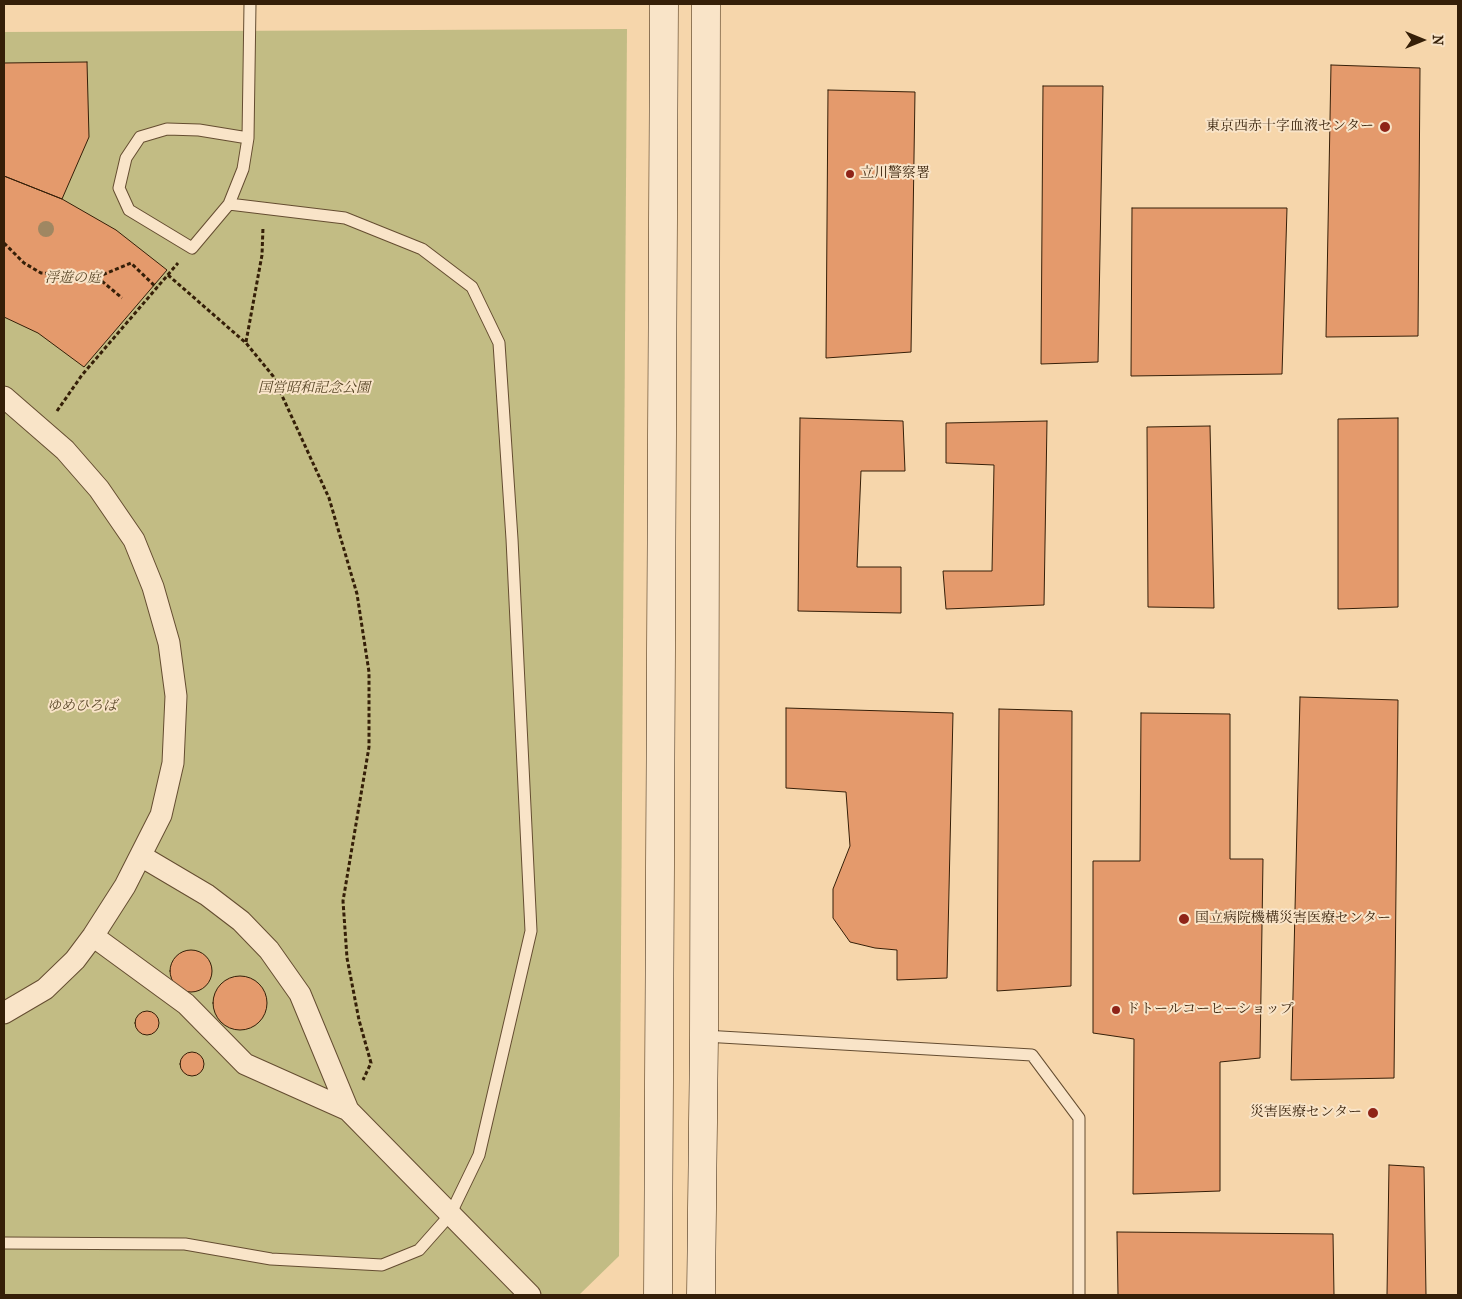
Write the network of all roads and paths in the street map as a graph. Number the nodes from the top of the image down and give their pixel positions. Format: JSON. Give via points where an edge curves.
{"nodes":[{"id":1,"x":250,"y":4,"type":"edge"},
{"id":2,"x":664,"y":4,"type":"edge"},
{"id":3,"x":706,"y":4,"type":"edge"},
{"id":4,"x":248,"y":138,"type":"junction"},
{"id":5,"x":229,"y":204,"type":"junction"},
{"id":6,"x":264,"y":208,"type":"junction"},
{"id":7,"x":4,"y":243,"type":"edge"},
{"id":8,"x":192,"y":248,"type":"junction"},
{"id":9,"x":168,"y":275,"type":"junction"},
{"id":10,"x":98,"y":277,"type":"junction"},
{"id":11,"x":157,"y":288,"type":"junction"},
{"id":12,"x":122,"y":298,"type":"dead end"},
{"id":13,"x":246,"y":343,"type":"junction"},
{"id":14,"x":4,"y":397,"type":"edge"},
{"id":15,"x":43,"y":429,"type":"junction"},
{"id":16,"x":141,"y":856,"type":"junction"},
{"id":17,"x":93,"y":936,"type":"junction"},
{"id":18,"x":4,"y":1013,"type":"edge"},
{"id":19,"x":704,"y":1036,"type":"junction"},
{"id":20,"x":348,"y":1110,"type":"junction"},
{"id":21,"x":450,"y":1215,"type":"junction"},
{"id":22,"x":4,"y":1244,"type":"edge"},
{"id":23,"x":530,"y":1295,"type":"edge"},
{"id":24,"x":658,"y":1295,"type":"edge"},
{"id":25,"x":701,"y":1295,"type":"edge"},
{"id":26,"x":1079,"y":1295,"type":"edge"}],
"edges":[{"from":1,"to":4,"type":"lane"},
{"from":2,"to":24,"type":"street"},
{"from":3,"to":19,"type":"street"},
{"from":4,"to":5,"type":"lane","via":[[243,169]]},
{"from":4,"to":8,"type":"lane","via":[[168,129],[140,137],[126,158],[119,188],[129,210]]},
{"from":5,"to":6,"type":"lane"},
{"from":5,"to":8,"type":"lane"},
{"from":6,"to":13,"type":"path","via":[[262,255]]},
{"from":6,"to":21,"type":"lane","via":[[345,218],[422,249],[472,287],[499,344],[512,539],[530,931],[479,1155]]},
{"from":7,"to":10,"type":"path","via":[[41,273]]},
{"from":8,"to":9,"type":"path"},
{"from":9,"to":11,"type":"path"},
{"from":9,"to":13,"type":"path"},
{"from":10,"to":11,"type":"path","via":[[131,263]]},
{"from":10,"to":12,"type":"path"},
{"from":11,"to":15,"type":"path","via":[[82,375]]},
{"from":13,"to":20,"type":"path","via":[[273,376],[329,498],[357,594],[369,672],[369,747],[343,901],[347,958],[359,1020],[372,1063]]},
{"from":14,"to":15,"type":"street"},
{"from":15,"to":16,"type":"street","via":[[99,489],[134,540],[153,587],[169,643],[176,696],[173,763],[162,815]]},
{"from":16,"to":17,"type":"street"},
{"from":16,"to":20,"type":"street","via":[[207,895],[241,921],[268,950],[300,994]]},
{"from":17,"to":18,"type":"street","via":[[75,960],[45,989]]},
{"from":17,"to":20,"type":"street","via":[[186,1004],[245,1064]]},
{"from":19,"to":25,"type":"street"},
{"from":19,"to":26,"type":"lane","via":[[1032,1055],[1079,1118]]},
{"from":20,"to":21,"type":"street"},
{"from":21,"to":22,"type":"lane","via":[[419,1250],[382,1265],[271,1260],[185,1244]]},
{"from":21,"to":23,"type":"street"}]}
